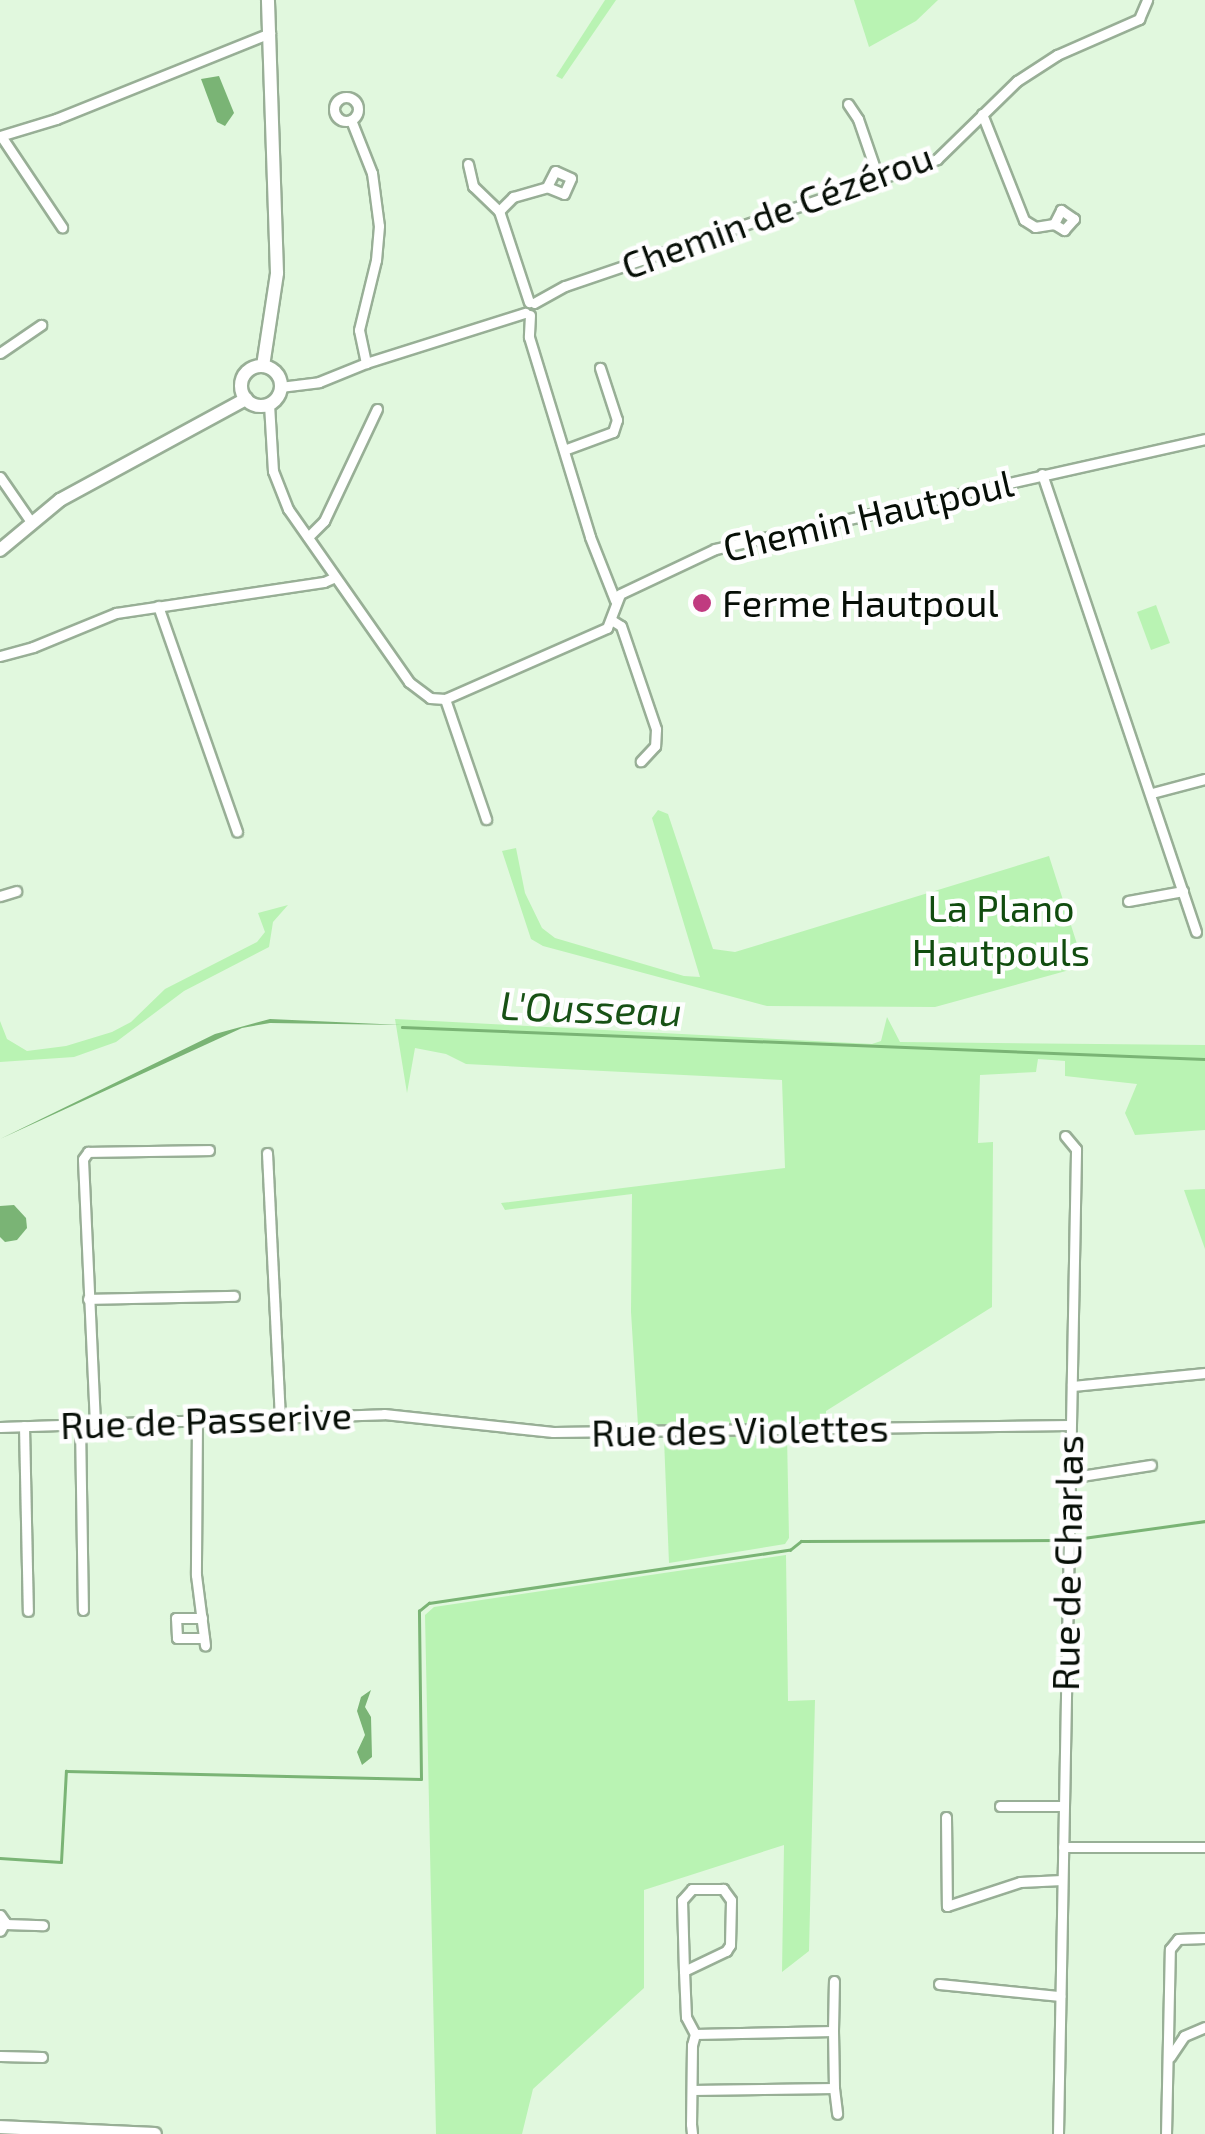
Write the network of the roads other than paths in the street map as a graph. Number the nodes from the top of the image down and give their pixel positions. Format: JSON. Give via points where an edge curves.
{"nodes":[{"id":1,"x":268,"y":0,"type":"edge"},
{"id":2,"x":1147,"y":0,"type":"edge"},
{"id":3,"x":270,"y":32,"type":"junction"},
{"id":4,"x":848,"y":104,"type":"dead end"},
{"id":5,"x":982,"y":114,"type":"junction"},
{"id":6,"x":351,"y":120,"type":"dead end"},
{"id":7,"x":0,"y":136,"type":"edge"},
{"id":8,"x":468,"y":164,"type":"dead end"},
{"id":9,"x":879,"y":180,"type":"junction"},
{"id":10,"x":548,"y":187,"type":"dead end"},
{"id":11,"x":499,"y":211,"type":"junction"},
{"id":12,"x":1054,"y":224,"type":"dead end"},
{"id":13,"x":62,"y":227,"type":"dead end"},
{"id":14,"x":530,"y":308,"type":"junction"},
{"id":15,"x":41,"y":325,"type":"dead end"},
{"id":16,"x":0,"y":353,"type":"edge"},
{"id":17,"x":366,"y":363,"type":"junction"},
{"id":18,"x":263,"y":366,"type":"junction"},
{"id":19,"x":600,"y":368,"type":"dead end"},
{"id":20,"x":280,"y":387,"type":"junction"},
{"id":21,"x":246,"y":399,"type":"junction"},
{"id":22,"x":270,"y":404,"type":"junction"},
{"id":23,"x":377,"y":409,"type":"dead end"},
{"id":24,"x":1205,"y":438,"type":"edge"},
{"id":25,"x":564,"y":450,"type":"junction"},
{"id":26,"x":1042,"y":474,"type":"junction"},
{"id":27,"x":0,"y":477,"type":"edge"},
{"id":28,"x":31,"y":522,"type":"junction"},
{"id":29,"x":308,"y":536,"type":"junction"},
{"id":30,"x":0,"y":550,"type":"edge"},
{"id":31,"x":336,"y":576,"type":"junction"},
{"id":32,"x":615,"y":600,"type":"junction"},
{"id":33,"x":158,"y":606,"type":"junction"},
{"id":34,"x":612,"y":621,"type":"junction"},
{"id":35,"x":0,"y":656,"type":"edge"},
{"id":36,"x":445,"y":699,"type":"junction"},
{"id":37,"x":642,"y":760,"type":"dead end"},
{"id":38,"x":1205,"y":779,"type":"edge"},
{"id":39,"x":1152,"y":793,"type":"junction"},
{"id":40,"x":486,"y":819,"type":"dead end"},
{"id":41,"x":236,"y":832,"type":"dead end"},
{"id":42,"x":1183,"y":890,"type":"junction"},
{"id":43,"x":16,"y":891,"type":"dead end"},
{"id":44,"x":0,"y":896,"type":"edge"},
{"id":45,"x":1128,"y":901,"type":"dead end"},
{"id":46,"x":1196,"y":932,"type":"dead end"},
{"id":47,"x":1065,"y":1136,"type":"dead end"},
{"id":48,"x":209,"y":1150,"type":"dead end"},
{"id":49,"x":268,"y":1152,"type":"dead end"},
{"id":50,"x":234,"y":1296,"type":"dead end"},
{"id":51,"x":88,"y":1299,"type":"junction"},
{"id":52,"x":1205,"y":1374,"type":"edge"},
{"id":53,"x":1072,"y":1386,"type":"junction"},
{"id":54,"x":411,"y":1414,"type":"joint"},
{"id":55,"x":280,"y":1417,"type":"junction"},
{"id":56,"x":198,"y":1420,"type":"junction"},
{"id":57,"x":80,"y":1424,"type":"junction"},
{"id":58,"x":95,"y":1424,"type":"junction"},
{"id":59,"x":1070,"y":1425,"type":"junction"},
{"id":60,"x":24,"y":1426,"type":"junction"},
{"id":61,"x":0,"y":1427,"type":"edge"},
{"id":62,"x":1151,"y":1466,"type":"dead end"},
{"id":63,"x":1068,"y":1478,"type":"junction"},
{"id":64,"x":28,"y":1610,"type":"dead end"},
{"id":65,"x":83,"y":1610,"type":"dead end"},
{"id":66,"x":202,"y":1618,"type":"junction"},
{"id":67,"x":1000,"y":1806,"type":"dead end"},
{"id":68,"x":1063,"y":1806,"type":"junction"},
{"id":69,"x":946,"y":1816,"type":"dead end"},
{"id":70,"x":1063,"y":1847,"type":"junction"},
{"id":71,"x":1205,"y":1848,"type":"edge"},
{"id":72,"x":1062,"y":1880,"type":"junction"},
{"id":73,"x":2,"y":1923,"type":"edge"},
{"id":74,"x":42,"y":1925,"type":"dead end"},
{"id":75,"x":1205,"y":1938,"type":"edge"},
{"id":76,"x":684,"y":1971,"type":"junction"},
{"id":77,"x":834,"y":1981,"type":"dead end"},
{"id":78,"x":939,"y":1984,"type":"dead end"},
{"id":79,"x":1060,"y":1996,"type":"junction"},
{"id":80,"x":1168,"y":2020,"type":"junction"},
{"id":81,"x":1205,"y":2027,"type":"edge"},
{"id":82,"x":833,"y":2031,"type":"junction"},
{"id":83,"x":695,"y":2034,"type":"junction"},
{"id":84,"x":1184,"y":2036,"type":"junction"},
{"id":85,"x":0,"y":2056,"type":"edge"},
{"id":86,"x":42,"y":2058,"type":"dead end"},
{"id":87,"x":1168,"y":2065,"type":"junction"},
{"id":88,"x":834,"y":2088,"type":"junction"},
{"id":89,"x":692,"y":2090,"type":"junction"},
{"id":90,"x":837,"y":2114,"type":"dead end"},
{"id":91,"x":0,"y":2127,"type":"edge"},
{"id":92,"x":31,"y":2131,"type":"edge"},
{"id":93,"x":155,"y":2134,"type":"edge"},
{"id":94,"x":692,"y":2134,"type":"edge"},
{"id":95,"x":1058,"y":2134,"type":"edge"},
{"id":96,"x":1166,"y":2134,"type":"edge"}],
"edges":[{"from":1,"to":3,"type":"street"},
{"from":2,"to":5,"type":"street","name":"Chemin de Cézérou","via":[[1140,19],[1041,63]]},
{"from":3,"to":7,"type":"street"},
{"from":3,"to":18,"type":"street","via":[[278,273]]},
{"from":4,"to":9,"type":"street"},
{"from":5,"to":9,"type":"street","name":"Chemin de Cézérou","via":[[937,159]]},
{"from":5,"to":12,"type":"street","via":[[1024,220],[1035,228]]},
{"from":6,"to":17,"type":"street","via":[[372,173],[378,226],[359,330]]},
{"from":7,"to":13,"type":"street"},
{"from":8,"to":11,"type":"street","via":[[474,186]]},
{"from":9,"to":14,"type":"street","name":"Chemin de Cézérou","via":[[564,286]]},
{"from":10,"to":11,"type":"street","via":[[513,197]]},
{"from":11,"to":14,"type":"street"},
{"from":14,"to":17,"type":"street","name":"Chemin de Cézérou"},
{"from":14,"to":25,"type":"street","via":[[528,332]]},
{"from":15,"to":16,"type":"street"},
{"from":17,"to":20,"type":"street","name":"Chemin de Cézérou","via":[[319,382]]},
{"from":18,"to":20,"type":"street","via":[[276,374]]},
{"from":18,"to":21,"type":"street","via":[[244,376]]},
{"from":19,"to":25,"type":"street","via":[[617,420],[613,432]]},
{"from":20,"to":22,"type":"street"},
{"from":21,"to":22,"type":"street"},
{"from":21,"to":28,"type":"street"},
{"from":22,"to":29,"type":"street","via":[[275,482]]},
{"from":23,"to":29,"type":"street","via":[[324,520]]},
{"from":24,"to":26,"type":"street","name":"Chemin Hautpoul"},
{"from":25,"to":32,"type":"street"},
{"from":26,"to":32,"type":"street","name":"Chemin Hautpoul","via":[[715,549]]},
{"from":26,"to":39,"type":"street"},
{"from":27,"to":28,"type":"street"},
{"from":28,"to":30,"type":"street"},
{"from":29,"to":31,"type":"street"},
{"from":31,"to":33,"type":"street"},
{"from":31,"to":36,"type":"street","via":[[409,682],[430,698]]},
{"from":32,"to":34,"type":"street"},
{"from":33,"to":35,"type":"street","via":[[116,613]]},
{"from":33,"to":41,"type":"street"},
{"from":34,"to":36,"type":"street","via":[[592,636]]},
{"from":34,"to":37,"type":"street","via":[[621,626],[656,730]]},
{"from":36,"to":40,"type":"street"},
{"from":38,"to":39,"type":"street"},
{"from":39,"to":42,"type":"street"},
{"from":42,"to":45,"type":"street"},
{"from":42,"to":46,"type":"street"},
{"from":43,"to":44,"type":"street"},
{"from":47,"to":53,"type":"street","name":"Rue de Charlas","via":[[1076,1149]]},
{"from":48,"to":51,"type":"street","via":[[88,1152],[82,1159]]},
{"from":49,"to":55,"type":"street"},
{"from":50,"to":51,"type":"street"},
{"from":51,"to":58,"type":"street"},
{"from":52,"to":53,"type":"street"},
{"from":53,"to":59,"type":"street","name":"Rue de Charlas"},
{"from":54,"to":55,"type":"street","name":"Rue de Passerive"},
{"from":54,"to":59,"type":"street","name":"Rue des Violettes","via":[[553,1432]]},
{"from":55,"to":56,"type":"street","name":"Rue de Passerive"},
{"from":56,"to":58,"type":"street","name":"Rue de Passerive"},
{"from":56,"to":66,"type":"street","via":[[194,1480]]},
{"from":57,"to":58,"type":"street","name":"Rue de Passerive"},
{"from":57,"to":60,"type":"street","name":"Rue de Passerive"},
{"from":57,"to":65,"type":"street"},
{"from":59,"to":63,"type":"street","name":"Rue de Charlas"},
{"from":60,"to":61,"type":"street","name":"Rue de Passerive"},
{"from":60,"to":64,"type":"street"},
{"from":62,"to":63,"type":"street"},
{"from":63,"to":68,"type":"street","name":"Rue de Charlas"},
{"from":66,"to":66,"type":"street","via":[[204,1642],[177,1638],[176,1618]]},
{"from":67,"to":68,"type":"street"},
{"from":68,"to":70,"type":"street","name":"Rue de Charlas"},
{"from":69,"to":72,"type":"street","via":[[947,1906],[1020,1882]]},
{"from":70,"to":71,"type":"street"},
{"from":70,"to":72,"type":"street","name":"Rue de Charlas"},
{"from":72,"to":79,"type":"street","name":"Rue de Charlas"},
{"from":73,"to":74,"type":"street"},
{"from":75,"to":80,"type":"street","via":[[1178,1939],[1170,1949]]},
{"from":76,"to":76,"type":"street","via":[[685,1892],[723,1889],[731,1900],[730,1945]]},
{"from":76,"to":83,"type":"street","via":[[686,2017]]},
{"from":77,"to":82,"type":"street"},
{"from":78,"to":79,"type":"street"},
{"from":79,"to":95,"type":"street","name":"Rue de Charlas"},
{"from":80,"to":84,"type":"street"},
{"from":80,"to":87,"type":"street"},
{"from":81,"to":84,"type":"street"},
{"from":82,"to":83,"type":"street"},
{"from":82,"to":88,"type":"street"},
{"from":83,"to":89,"type":"street"},
{"from":84,"to":87,"type":"street"},
{"from":85,"to":86,"type":"street"},
{"from":87,"to":96,"type":"street"},
{"from":88,"to":89,"type":"street"},
{"from":88,"to":90,"type":"street"},
{"from":89,"to":94,"type":"street"},
{"from":91,"to":92,"type":"street"},
{"from":92,"to":93,"type":"street"}]}
